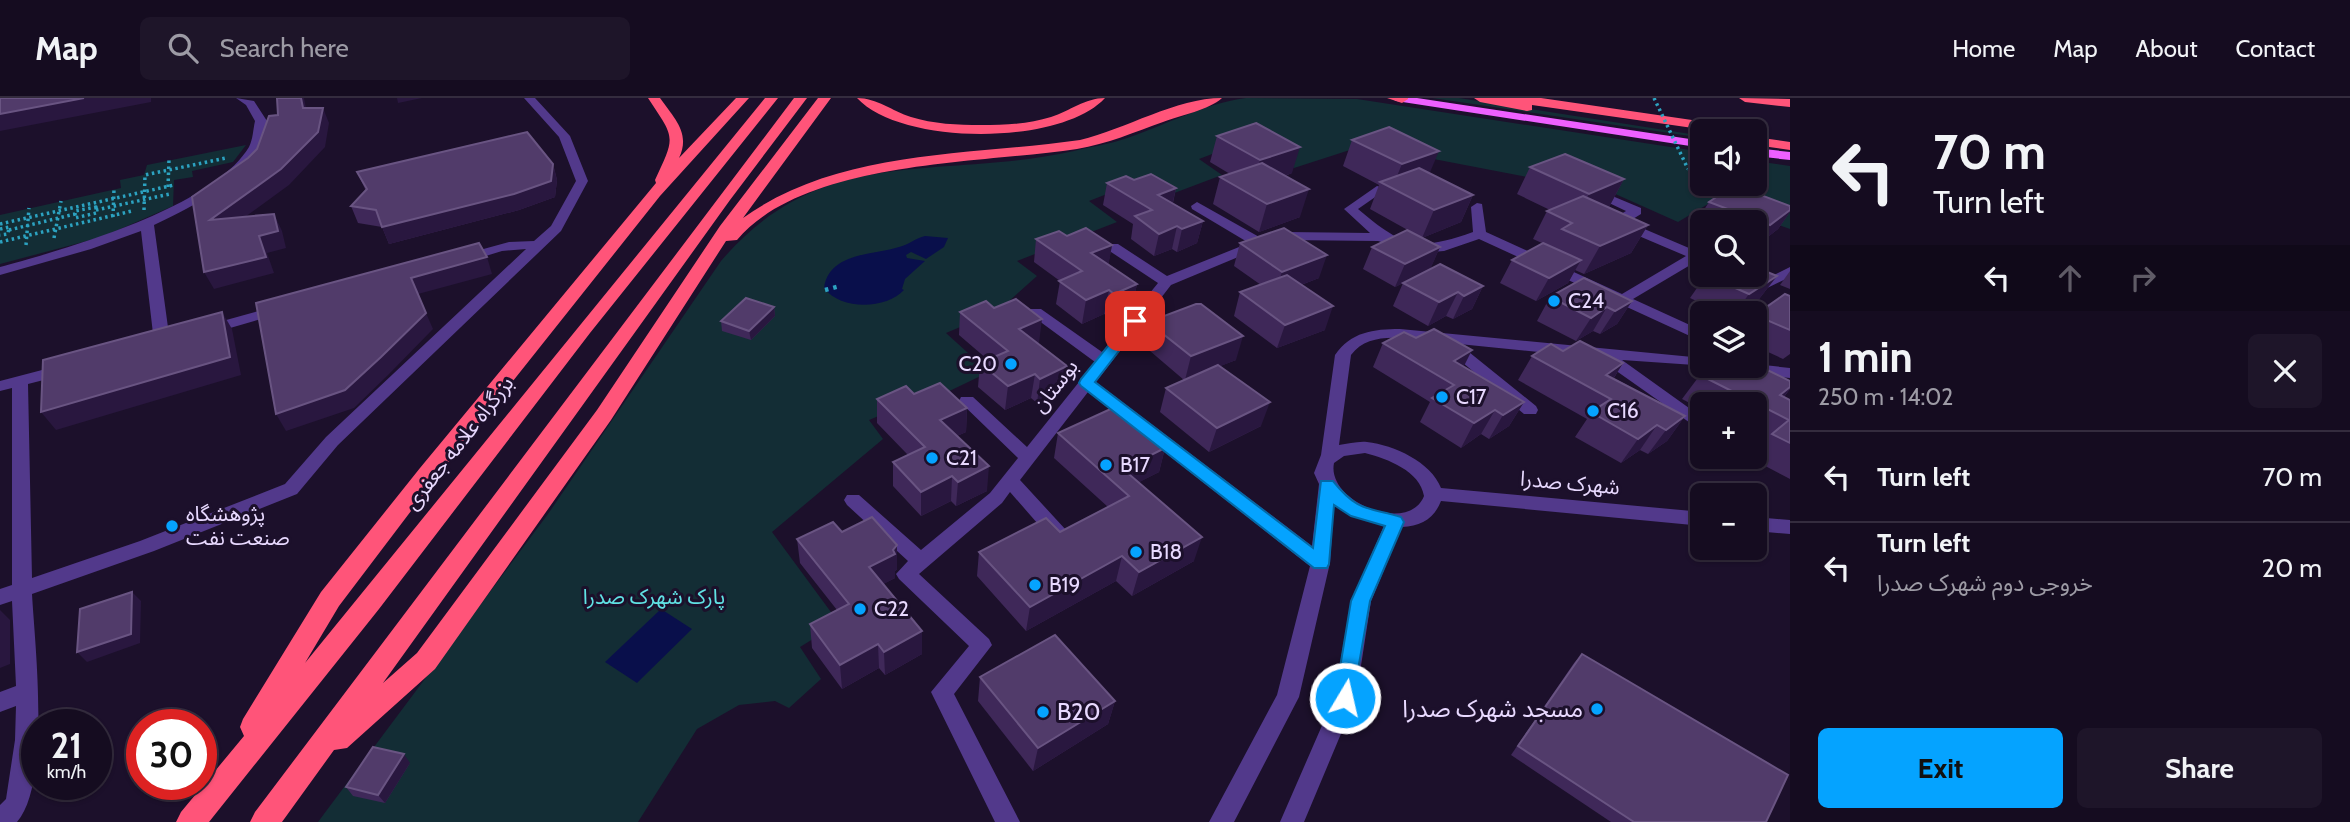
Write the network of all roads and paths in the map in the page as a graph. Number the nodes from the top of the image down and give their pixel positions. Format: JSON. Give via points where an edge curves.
{"nodes":[{"id":1,"x":241,"y":98,"type":"edge"},
{"id":2,"x":530,"y":98,"type":"edge"},
{"id":3,"x":654,"y":98,"type":"edge"},
{"id":4,"x":743,"y":98,"type":"edge"},
{"id":5,"x":772,"y":98,"type":"edge"},
{"id":6,"x":801,"y":98,"type":"edge"},
{"id":7,"x":825,"y":98,"type":"edge"},
{"id":8,"x":863,"y":98,"type":"edge"},
{"id":9,"x":1099,"y":98,"type":"edge"},
{"id":10,"x":1216,"y":98,"type":"edge"},
{"id":11,"x":1397,"y":98,"type":"edge"},
{"id":12,"x":1480,"y":98,"type":"edge"},
{"id":13,"x":1514,"y":98,"type":"edge"},
{"id":14,"x":1654,"y":98,"type":"edge"},
{"id":15,"x":1745,"y":98,"type":"edge"},
{"id":16,"x":1790,"y":103,"type":"edge"},
{"id":17,"x":1690,"y":124,"type":"edge"},
{"id":18,"x":1690,"y":132,"type":"edge"},
{"id":19,"x":1767,"y":135,"type":"edge"},
{"id":20,"x":1790,"y":138,"type":"edge"},
{"id":21,"x":1690,"y":143,"type":"edge"},
{"id":22,"x":1767,"y":143,"type":"edge"},
{"id":23,"x":1790,"y":146,"type":"edge"},
{"id":24,"x":1767,"y":153,"type":"edge"},
{"id":25,"x":1790,"y":156,"type":"edge"},
{"id":26,"x":227,"y":158,"type":"dead end"},
{"id":27,"x":169,"y":160,"type":"dead end"},
{"id":28,"x":1690,"y":169,"type":"edge"},
{"id":29,"x":169,"y":170,"type":"junction"},
{"id":30,"x":174,"y":185,"type":"dead end"},
{"id":31,"x":168,"y":187,"type":"junction"},
{"id":32,"x":114,"y":189,"type":"dead end"},
{"id":33,"x":1377,"y":190,"type":"dead end"},
{"id":34,"x":145,"y":192,"type":"junction"},
{"id":35,"x":174,"y":193,"type":"dead end"},
{"id":36,"x":656,"y":193,"type":"junction"},
{"id":37,"x":1594,"y":193,"type":"edge"},
{"id":38,"x":167,"y":194,"type":"junction"},
{"id":39,"x":87,"y":195,"type":"dead end"},
{"id":40,"x":113,"y":199,"type":"junction"},
{"id":41,"x":145,"y":199,"type":"junction"},
{"id":42,"x":61,"y":201,"type":"dead end"},
{"id":43,"x":167,"y":203,"type":"dead end"},
{"id":44,"x":113,"y":206,"type":"junction"},
{"id":45,"x":155,"y":206,"type":"dead end"},
{"id":46,"x":1197,"y":206,"type":"dead end"},
{"id":47,"x":88,"y":207,"type":"junction"},
{"id":48,"x":1477,"y":207,"type":"dead end"},
{"id":49,"x":29,"y":208,"type":"dead end"},
{"id":50,"x":144,"y":208,"type":"junction"},
{"id":51,"x":96,"y":210,"type":"junction"},
{"id":52,"x":59,"y":211,"type":"junction"},
{"id":53,"x":1,"y":214,"type":"edge"},
{"id":54,"x":75,"y":214,"type":"junction"},
{"id":55,"x":113,"y":215,"type":"junction"},
{"id":56,"x":86,"y":216,"type":"junction"},
{"id":57,"x":30,"y":217,"type":"junction"},
{"id":58,"x":57,"y":219,"type":"junction"},
{"id":59,"x":146,"y":221,"type":"junction"},
{"id":60,"x":85,"y":222,"type":"junction"},
{"id":61,"x":0,"y":225,"type":"edge"},
{"id":62,"x":29,"y":225,"type":"junction"},
{"id":63,"x":113,"y":225,"type":"dead end"},
{"id":64,"x":56,"y":229,"type":"junction"},
{"id":65,"x":9,"y":230,"type":"junction"},
{"id":66,"x":84,"y":231,"type":"dead end"},
{"id":67,"x":1480,"y":234,"type":"junction"},
{"id":68,"x":0,"y":235,"type":"edge"},
{"id":69,"x":27,"y":236,"type":"junction"},
{"id":70,"x":54,"y":238,"type":"dead end"},
{"id":71,"x":1385,"y":239,"type":"junction"},
{"id":72,"x":0,"y":242,"type":"edge"},
{"id":73,"x":1259,"y":243,"type":"junction"},
{"id":74,"x":26,"y":245,"type":"dead end"},
{"id":75,"x":537,"y":246,"type":"junction"},
{"id":76,"x":1113,"y":247,"type":"edge"},
{"id":77,"x":1690,"y":254,"type":"edge"},
{"id":78,"x":707,"y":260,"type":"junction"},
{"id":79,"x":454,"y":261,"type":"edge"},
{"id":80,"x":1690,"y":263,"type":"edge"},
{"id":81,"x":0,"y":271,"type":"edge"},
{"id":82,"x":1790,"y":271,"type":"edge"},
{"id":83,"x":1166,"y":282,"type":"junction"},
{"id":84,"x":1767,"y":284,"type":"edge"},
{"id":85,"x":840,"y":286,"type":"dead end"},
{"id":86,"x":825,"y":290,"type":"dead end"},
{"id":87,"x":1622,"y":300,"type":"junction"},
{"id":88,"x":294,"y":305,"type":"edge"},
{"id":89,"x":1036,"y":312,"type":"edge"},
{"id":90,"x":1690,"y":331,"type":"edge"},
{"id":91,"x":1441,"y":338,"type":"junction"},
{"id":92,"x":1603,"y":354,"type":"junction"},
{"id":93,"x":1104,"y":361,"type":"junction"},
{"id":94,"x":1690,"y":362,"type":"edge"},
{"id":95,"x":84,"y":363,"type":"edge"},
{"id":96,"x":20,"y":381,"type":"junction"},
{"id":97,"x":1087,"y":383,"type":"junction"},
{"id":98,"x":0,"y":386,"type":"edge"},
{"id":99,"x":967,"y":401,"type":"dead end"},
{"id":100,"x":1530,"y":410,"type":"dead end"},
{"id":101,"x":1690,"y":417,"type":"edge"},
{"id":102,"x":1329,"y":457,"type":"junction"},
{"id":103,"x":1028,"y":458,"type":"junction"},
{"id":104,"x":1010,"y":480,"type":"junction"},
{"id":105,"x":1327,"y":485,"type":"junction"},
{"id":106,"x":1433,"y":494,"type":"junction"},
{"id":107,"x":853,"y":500,"type":"dead end"},
{"id":108,"x":1690,"y":518,"type":"edge"},
{"id":109,"x":1395,"y":522,"type":"junction"},
{"id":110,"x":1767,"y":525,"type":"edge"},
{"id":111,"x":1790,"y":527,"type":"edge"},
{"id":112,"x":1063,"y":539,"type":"edge"},
{"id":113,"x":921,"y":562,"type":"junction"},
{"id":114,"x":1320,"y":564,"type":"junction"},
{"id":115,"x":22,"y":590,"type":"junction"},
{"id":116,"x":0,"y":597,"type":"edge"},
{"id":117,"x":27,"y":691,"type":"junction"},
{"id":118,"x":0,"y":702,"type":"edge"},
{"id":119,"x":306,"y":765,"type":"junction"},
{"id":120,"x":217,"y":787,"type":"edge"},
{"id":121,"x":217,"y":788,"type":"edge"},
{"id":122,"x":208,"y":800,"type":"edge"},
{"id":123,"x":1,"y":822,"type":"edge"},
{"id":124,"x":191,"y":822,"type":"edge"},
{"id":125,"x":265,"y":822,"type":"edge"},
{"id":126,"x":282,"y":822,"type":"edge"},
{"id":127,"x":1008,"y":822,"type":"edge"},
{"id":128,"x":1221,"y":822,"type":"edge"},
{"id":129,"x":1292,"y":822,"type":"edge"}],
"edges":[{"from":1,"to":59,"type":"street","via":[[250,103],[261,121],[257,143],[236,169],[209,190]]},
{"from":2,"to":75,"type":"street","via":[[564,136],[582,181],[556,228]]},
{"from":3,"to":36,"type":"highway","via":[[673,125],[678,146]]},
{"from":4,"to":36,"type":"highway"},
{"from":5,"to":121,"type":"highway","name":"بزرگراه علامه جعفری"},
{"from":6,"to":119,"type":"highway"},
{"from":7,"to":78,"type":"highway"},
{"from":8,"to":9,"type":"highway","via":[[908,120],[984,129],[1061,119]]},
{"from":10,"to":78,"type":"highway","via":[[1080,144],[903,164],[827,181],[761,212]]},
{"from":11,"to":21,"type":"main road"},
{"from":12,"to":18,"type":"highway"},
{"from":13,"to":17,"type":"highway"},
{"from":14,"to":28,"type":"path","bridge":true},
{"from":15,"to":16,"type":"highway"},
{"from":19,"to":20,"type":"highway"},
{"from":22,"to":23,"type":"highway"},
{"from":24,"to":25,"type":"main road"},
{"from":26,"to":29,"type":"path"},
{"from":27,"to":29,"type":"path"},
{"from":29,"to":31,"type":"path"},
{"from":29,"to":34,"type":"path","via":[[145,175]]},
{"from":30,"to":31,"type":"path"},
{"from":31,"to":34,"type":"path"},
{"from":31,"to":38,"type":"path"},
{"from":32,"to":40,"type":"path"},
{"from":33,"to":71,"type":"street","via":[[1350,209]]},
{"from":34,"to":40,"type":"path"},
{"from":34,"to":41,"type":"path"},
{"from":35,"to":38,"type":"path"},
{"from":36,"to":120,"type":"highway","via":[[330,599]]},
{"from":37,"to":77,"type":"street","via":[[1636,211],[1618,222]]},
{"from":38,"to":41,"type":"path"},
{"from":38,"to":43,"type":"path"},
{"from":39,"to":47,"type":"path"},
{"from":40,"to":44,"type":"path"},
{"from":40,"to":47,"type":"path"},
{"from":41,"to":44,"type":"path"},
{"from":41,"to":50,"type":"path"},
{"from":42,"to":52,"type":"path"},
{"from":44,"to":51,"type":"path"},
{"from":44,"to":55,"type":"path"},
{"from":45,"to":50,"type":"path"},
{"from":46,"to":73,"type":"street"},
{"from":47,"to":51,"type":"path"},
{"from":47,"to":52,"type":"path"},
{"from":47,"to":54,"type":"path"},
{"from":48,"to":67,"type":"street"},
{"from":49,"to":57,"type":"path"},
{"from":50,"to":55,"type":"path"},
{"from":50,"to":59,"type":"path"},
{"from":51,"to":56,"type":"path"},
{"from":52,"to":57,"type":"path"},
{"from":52,"to":58,"type":"path"},
{"from":53,"to":61,"type":"path"},
{"from":54,"to":56,"type":"path","via":[[75,218]]},
{"from":54,"to":58,"type":"path"},
{"from":55,"to":60,"type":"path"},
{"from":55,"to":63,"type":"path"},
{"from":56,"to":60,"type":"path"},
{"from":57,"to":61,"type":"path"},
{"from":57,"to":62,"type":"path"},
{"from":58,"to":62,"type":"path"},
{"from":58,"to":64,"type":"path"},
{"from":59,"to":81,"type":"street","via":[[74,252]]},
{"from":59,"to":88,"type":"street","via":[[168,340]]},
{"from":60,"to":64,"type":"path"},
{"from":60,"to":66,"type":"path"},
{"from":61,"to":65,"type":"path"},
{"from":62,"to":65,"type":"path"},
{"from":62,"to":69,"type":"path"},
{"from":64,"to":69,"type":"path"},
{"from":64,"to":70,"type":"path"},
{"from":65,"to":68,"type":"path"},
{"from":67,"to":71,"type":"street","name":"بوستان","via":[[1444,247],[1419,249]]},
{"from":67,"to":87,"type":"street"},
{"from":69,"to":72,"type":"path"},
{"from":69,"to":74,"type":"path"},
{"from":71,"to":73,"type":"street","name":"بوستان","via":[[1305,235]]},
{"from":73,"to":83,"type":"street","name":"بوستان"},
{"from":75,"to":79,"type":"street","via":[[507,246]]},
{"from":75,"to":115,"type":"street","via":[[332,441],[291,489]]},
{"from":76,"to":83,"type":"street"},
{"from":78,"to":119,"type":"highway","via":[[604,415],[426,662]]},
{"from":80,"to":87,"type":"street"},
{"from":82,"to":84,"type":"street"},
{"from":83,"to":93,"type":"street","name":"بوستان"},
{"from":85,"to":86,"type":"path"},
{"from":87,"to":90,"type":"street"},
{"from":89,"to":93,"type":"street"},
{"from":91,"to":92,"type":"street"},
{"from":91,"to":100,"type":"street"},
{"from":91,"to":102,"type":"street","via":[[1379,333],[1349,345],[1343,355]]},
{"from":92,"to":94,"type":"street"},
{"from":92,"to":101,"type":"street"},
{"from":93,"to":97,"type":"street","name":"بوستان"},
{"from":95,"to":96,"type":"street"},
{"from":96,"to":98,"type":"street"},
{"from":96,"to":115,"type":"street"},
{"from":97,"to":103,"type":"street","name":"بوستان"},
{"from":97,"to":114,"type":"street"},
{"from":99,"to":103,"type":"street"},
{"from":102,"to":105,"type":"street","via":[[1323,465]]},
{"from":102,"to":106,"type":"street","via":[[1358,447],[1396,455],[1421,473]]},
{"from":103,"to":104,"type":"street","name":"بوستان"},
{"from":104,"to":112,"type":"street"},
{"from":104,"to":113,"type":"street","name":"بوستان","via":[[996,498]]},
{"from":105,"to":109,"type":"street","via":[[1340,502],[1357,512]]},
{"from":105,"to":114,"type":"street"},
{"from":106,"to":108,"type":"street","name":"شهرک صدرا"},
{"from":106,"to":109,"type":"street","via":[[1425,513]]},
{"from":107,"to":113,"type":"street"},
{"from":109,"to":129,"type":"street","via":[[1361,601],[1345,698]]},
{"from":110,"to":111,"type":"street"},
{"from":113,"to":127,"type":"street","via":[[906,575],[982,645],[942,692]]},
{"from":114,"to":128,"type":"street","via":[[1288,696]]},
{"from":115,"to":116,"type":"street"},
{"from":115,"to":117,"type":"street"},
{"from":117,"to":118,"type":"street"},
{"from":117,"to":123,"type":"street","via":[[18,804]]},
{"from":119,"to":125,"type":"highway"},
{"from":119,"to":126,"type":"street"},
{"from":122,"to":124,"type":"highway","name":"بزرگراه علامه جعفری"}]}
